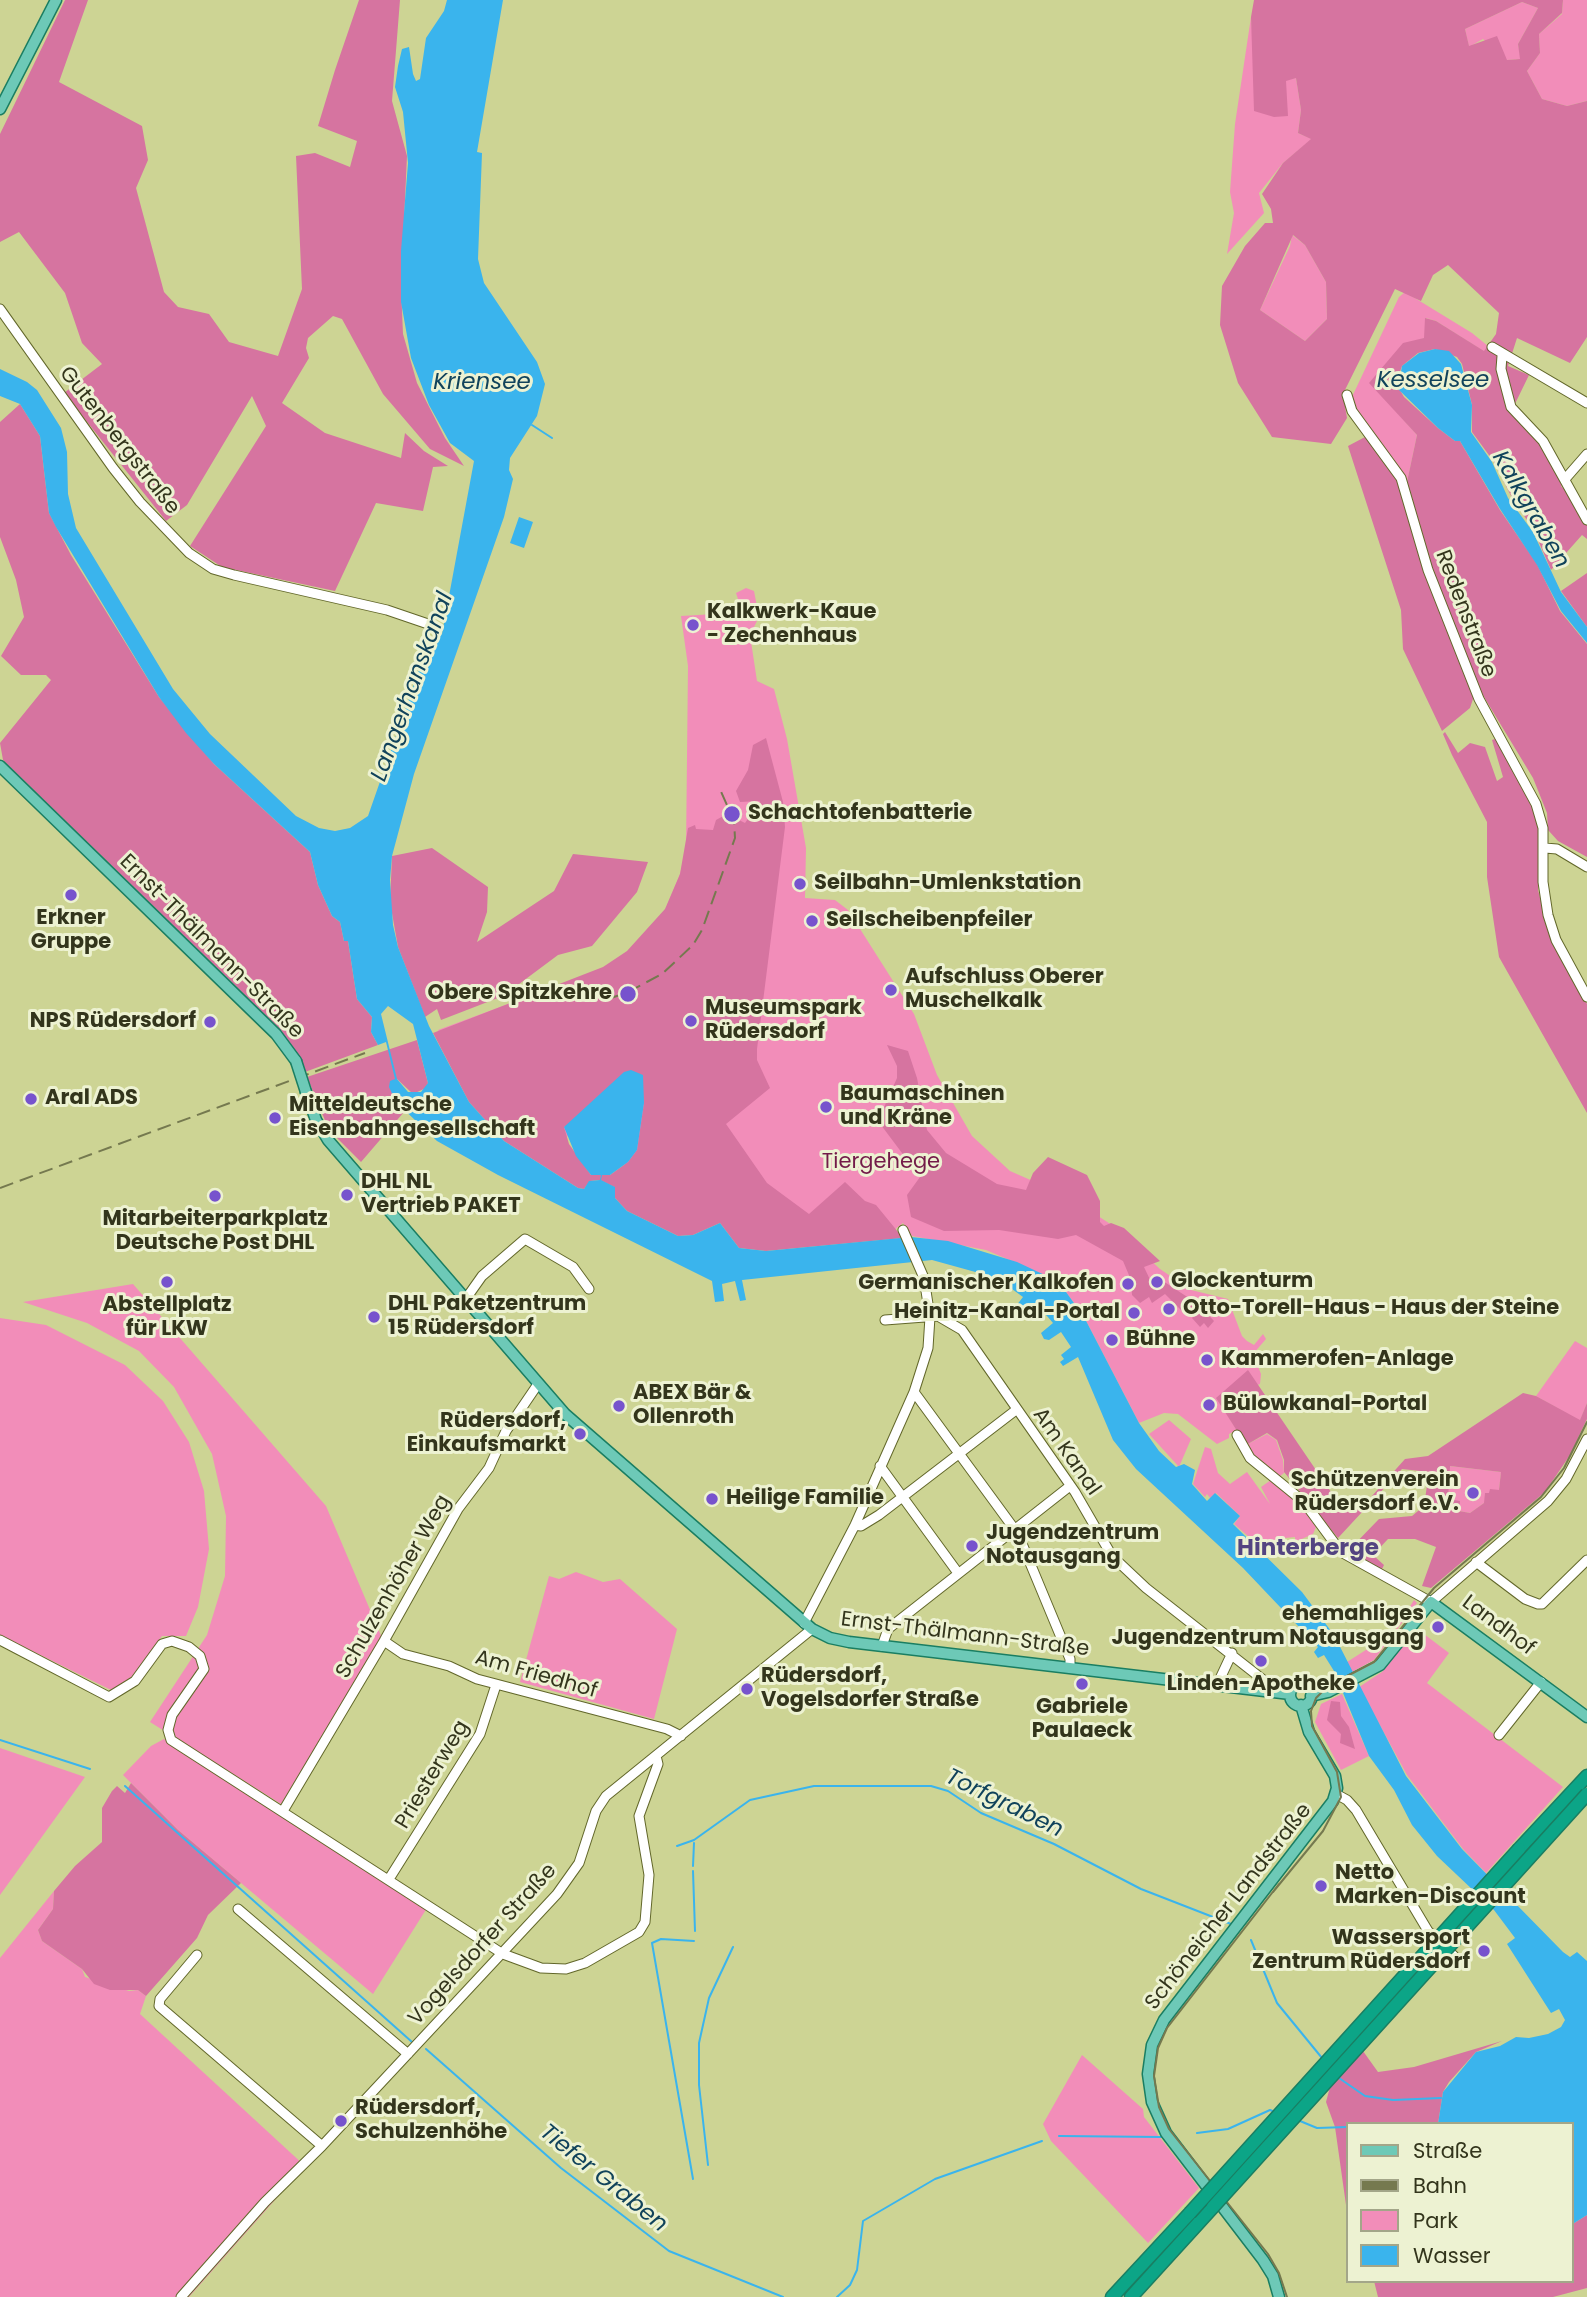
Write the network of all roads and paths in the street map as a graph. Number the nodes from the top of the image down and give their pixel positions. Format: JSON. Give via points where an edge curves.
{"nodes":[{"id":1,"x":56,"y":0,"type":"edge"},
{"id":2,"x":0,"y":109,"type":"edge"},
{"id":3,"x":0,"y":309,"type":"edge"},
{"id":4,"x":1492,"y":347,"type":"dead end"},
{"id":5,"x":1502,"y":356,"type":"junction"},
{"id":6,"x":1347,"y":395,"type":"dead end"},
{"id":7,"x":1587,"y":403,"type":"edge"},
{"id":8,"x":1587,"y":454,"type":"edge"},
{"id":9,"x":1566,"y":478,"type":"junction"},
{"id":10,"x":1587,"y":520,"type":"edge"},
{"id":11,"x":431,"y":625,"type":"dead end"},
{"id":12,"x":0,"y":766,"type":"edge"},
{"id":13,"x":1545,"y":848,"type":"junction"},
{"id":14,"x":1587,"y":867,"type":"edge"},
{"id":15,"x":1587,"y":998,"type":"edge"},
{"id":16,"x":903,"y":1230,"type":"dead end"},
{"id":17,"x":589,"y":1289,"type":"dead end"},
{"id":18,"x":465,"y":1300,"type":"junction"},
{"id":19,"x":930,"y":1317,"type":"junction"},
{"id":20,"x":886,"y":1320,"type":"dead end"},
{"id":21,"x":538,"y":1384,"type":"junction"},
{"id":22,"x":914,"y":1392,"type":"junction"},
{"id":23,"x":1016,"y":1410,"type":"junction"},
{"id":24,"x":1237,"y":1435,"type":"dead end"},
{"id":25,"x":1587,"y":1439,"type":"edge"},
{"id":26,"x":958,"y":1452,"type":"junction"},
{"id":27,"x":880,"y":1466,"type":"junction"},
{"id":28,"x":1070,"y":1486,"type":"junction"},
{"id":29,"x":903,"y":1495,"type":"junction"},
{"id":30,"x":855,"y":1525,"type":"junction"},
{"id":31,"x":1014,"y":1530,"type":"junction"},
{"id":32,"x":1587,"y":1560,"type":"edge"},
{"id":33,"x":1476,"y":1562,"type":"junction"},
{"id":34,"x":958,"y":1573,"type":"junction"},
{"id":35,"x":1431,"y":1602,"type":"junction"},
{"id":36,"x":808,"y":1626,"type":"junction"},
{"id":37,"x":0,"y":1640,"type":"edge"},
{"id":38,"x":384,"y":1641,"type":"junction"},
{"id":39,"x":881,"y":1646,"type":"junction"},
{"id":40,"x":1232,"y":1653,"type":"junction"},
{"id":41,"x":1070,"y":1668,"type":"junction"},
{"id":42,"x":1541,"y":1682,"type":"junction"},
{"id":43,"x":496,"y":1685,"type":"junction"},
{"id":44,"x":1217,"y":1685,"type":"junction"},
{"id":45,"x":1269,"y":1691,"type":"junction"},
{"id":46,"x":1290,"y":1694,"type":"junction"},
{"id":47,"x":1311,"y":1696,"type":"junction"},
{"id":48,"x":1301,"y":1705,"type":"junction"},
{"id":49,"x":1587,"y":1717,"type":"edge"},
{"id":50,"x":681,"y":1735,"type":"junction"},
{"id":51,"x":1499,"y":1735,"type":"dead end"},
{"id":52,"x":656,"y":1756,"type":"junction"},
{"id":53,"x":1587,"y":1776,"type":"edge"},
{"id":54,"x":1336,"y":1794,"type":"junction"},
{"id":55,"x":1587,"y":1794,"type":"edge"},
{"id":56,"x":283,"y":1811,"type":"junction"},
{"id":57,"x":389,"y":1879,"type":"junction"},
{"id":58,"x":238,"y":1909,"type":"dead end"},
{"id":59,"x":503,"y":1954,"type":"junction"},
{"id":60,"x":197,"y":1955,"type":"dead end"},
{"id":61,"x":1454,"y":1956,"type":"dead end"},
{"id":62,"x":408,"y":2054,"type":"junction"},
{"id":63,"x":322,"y":2146,"type":"junction"},
{"id":64,"x":181,"y":2297,"type":"edge"},
{"id":65,"x":1112,"y":2297,"type":"edge"},
{"id":66,"x":1131,"y":2297,"type":"edge"},
{"id":67,"x":1279,"y":2297,"type":"edge"}],
"edges":[{"from":1,"to":2,"type":"main road"},
{"from":3,"to":11,"type":"street","name":"Gutenbergstraße","via":[[113,468],[189,553],[234,575],[387,610]]},
{"from":4,"to":5,"type":"street"},
{"from":5,"to":7,"type":"street"},
{"from":5,"to":9,"type":"street","via":[[1511,407],[1543,441]]},
{"from":6,"to":13,"type":"street","name":"Redenstraße","via":[[1352,411],[1401,478],[1436,591],[1479,699],[1536,804]]},
{"from":8,"to":9,"type":"street"},
{"from":9,"to":10,"type":"street"},
{"from":12,"to":18,"type":"main road","name":"Ernst-Thälmann-Straße","bridge":true,"via":[[276,1034],[296,1061],[324,1134]]},
{"from":13,"to":14,"type":"street","via":[[1557,849]]},
{"from":13,"to":15,"type":"street","name":"Redenstraße","via":[[1542,875],[1548,915]]},
{"from":16,"to":19,"type":"street","name":"Vogelsdorfer Straße","via":[[920,1266]]},
{"from":17,"to":18,"type":"street","via":[[573,1268],[525,1239],[482,1276]]},
{"from":18,"to":21,"type":"main road","name":"Ernst-Thälmann-Straße"},
{"from":19,"to":20,"type":"street"},
{"from":19,"to":22,"type":"street","name":"Vogelsdorfer Straße","via":[[928,1348]]},
{"from":19,"to":23,"type":"street","name":"Am Kanal","via":[[952,1322],[962,1330]]},
{"from":21,"to":36,"type":"main road","name":"Ernst-Thälmann-Straße","via":[[601,1447]]},
{"from":21,"to":38,"type":"street","name":"Schulzenhöher Weg","via":[[506,1431],[489,1468],[458,1509]]},
{"from":22,"to":26,"type":"street"},
{"from":22,"to":27,"type":"street","name":"Vogelsdorfer Straße"},
{"from":23,"to":26,"type":"street"},
{"from":23,"to":28,"type":"street","name":"Am Kanal"},
{"from":24,"to":35,"type":"street","via":[[1250,1458],[1304,1502],[1341,1552]]},
{"from":25,"to":33,"type":"street","via":[[1566,1479],[1548,1501]]},
{"from":26,"to":29,"type":"street"},
{"from":26,"to":31,"type":"street"},
{"from":27,"to":29,"type":"street"},
{"from":27,"to":30,"type":"street","name":"Vogelsdorfer Straße"},
{"from":28,"to":31,"type":"street"},
{"from":28,"to":40,"type":"street","name":"Am Kanal","via":[[1112,1556],[1127,1572]]},
{"from":29,"to":30,"type":"street","via":[[879,1516]]},
{"from":29,"to":34,"type":"street"},
{"from":30,"to":36,"type":"street","name":"Vogelsdorfer Straße"},
{"from":31,"to":34,"type":"street"},
{"from":31,"to":41,"type":"street"},
{"from":32,"to":33,"type":"street","via":[[1538,1604]]},
{"from":33,"to":35,"type":"street"},
{"from":34,"to":39,"type":"street","via":[[888,1629]]},
{"from":35,"to":42,"type":"main road","name":"Landhof"},
{"from":35,"to":47,"type":"main road","via":[[1380,1665]]},
{"from":36,"to":39,"type":"main road","name":"Ernst-Thälmann-Straße","via":[[830,1638]]},
{"from":36,"to":50,"type":"street","name":"Vogelsdorfer Straße"},
{"from":37,"to":56,"type":"street","via":[[109,1697],[135,1681],[162,1644],[172,1641],[189,1647],[200,1656],[204,1669],[172,1715],[171,1740]]},
{"from":38,"to":43,"type":"street","name":"Am Friedhof","via":[[403,1654]]},
{"from":38,"to":56,"type":"street","name":"Schulzenhöher Weg"},
{"from":39,"to":41,"type":"main road","name":"Ernst-Thälmann-Straße"},
{"from":40,"to":44,"type":"street"},
{"from":40,"to":45,"type":"street","name":"Am Kanal","via":[[1266,1682]]},
{"from":41,"to":44,"type":"main road","name":"Ernst-Thälmann-Straße"},
{"from":42,"to":49,"type":"main road","name":"Landhof"},
{"from":42,"to":51,"type":"street","name":"Landhof"},
{"from":43,"to":50,"type":"street","name":"Am Friedhof"},
{"from":43,"to":57,"type":"street","name":"Priesterweg","via":[[480,1734]]},
{"from":44,"to":45,"type":"main road","name":"Ernst-Thälmann-Straße"},
{"from":45,"to":46,"type":"main road","name":"Ernst-Thälmann-Straße"},
{"from":46,"to":47,"type":"main road","via":[[1302,1684]]},
{"from":46,"to":48,"type":"main road","via":[[1293,1702]]},
{"from":47,"to":48,"type":"main road"},
{"from":48,"to":54,"type":"main road","via":[[1310,1732],[1335,1776]]},
{"from":50,"to":52,"type":"street","name":"Vogelsdorfer Straße"},
{"from":52,"to":59,"type":"street","name":"Vogelsdorfer Straße","via":[[606,1796],[571,1877]]},
{"from":52,"to":59,"type":"street","via":[[658,1764],[639,1816],[649,1875],[645,1922],[649,1931],[566,1969],[541,1968]]},
{"from":53,"to":65,"type":"highway","bridge":true},
{"from":54,"to":61,"type":"street","via":[[1356,1810],[1428,1931]]},
{"from":54,"to":67,"type":"main road","name":"Schöneicher Landstraße","via":[[1164,2020],[1148,2065],[1152,2102],[1166,2133],[1264,2260]]},
{"from":55,"to":66,"type":"highway","bridge":true},
{"from":56,"to":57,"type":"street"},
{"from":57,"to":59,"type":"street"},
{"from":58,"to":62,"type":"street"},
{"from":59,"to":62,"type":"street","name":"Vogelsdorfer Straße"},
{"from":60,"to":63,"type":"street","via":[[158,2000],[159,2006]]},
{"from":62,"to":63,"type":"street","name":"Vogelsdorfer Straße"},
{"from":63,"to":64,"type":"street","name":"Vogelsdorfer Straße"}]}
